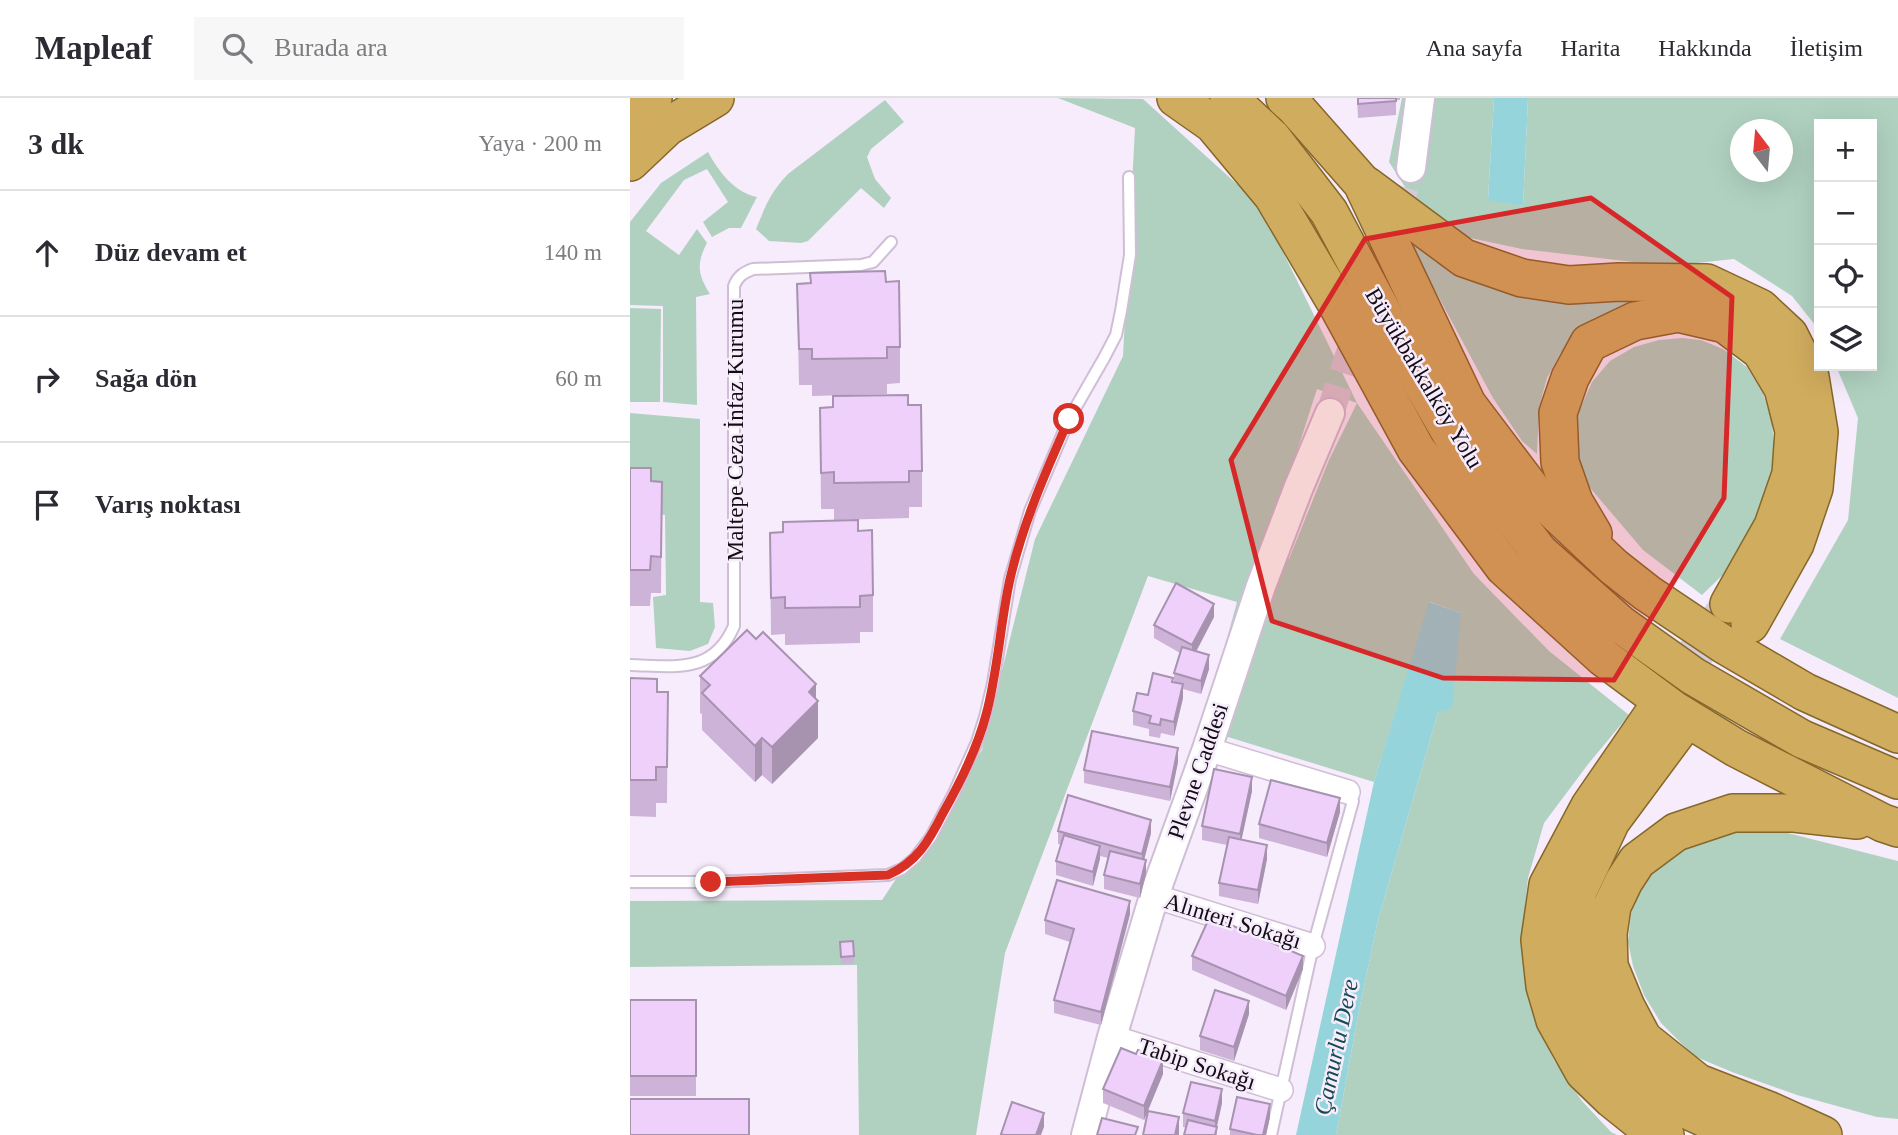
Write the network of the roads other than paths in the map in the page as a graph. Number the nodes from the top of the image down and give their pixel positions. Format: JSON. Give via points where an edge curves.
{"nodes":[{"id":1,"x":653,"y":98,"type":"edge"},
{"id":2,"x":715,"y":98,"type":"edge"},
{"id":3,"x":1176,"y":98,"type":"edge"},
{"id":4,"x":1229,"y":98,"type":"edge"},
{"id":5,"x":1285,"y":98,"type":"edge"},
{"id":6,"x":1420,"y":98,"type":"edge"},
{"id":7,"x":630,"y":120,"type":"edge"},
{"id":8,"x":630,"y":162,"type":"edge"},
{"id":9,"x":1411,"y":169,"type":"tunnel mouth"},
{"id":10,"x":1129,"y":177,"type":"dead end"},
{"id":11,"x":1362,"y":183,"type":"junction"},
{"id":12,"x":891,"y":242,"type":"dead end"},
{"id":13,"x":1330,"y":413,"type":"tunnel mouth"},
{"id":14,"x":1614,"y":567,"type":"junction"},
{"id":15,"x":630,"y":665,"type":"edge"},
{"id":16,"x":1898,"y":734,"type":"edge"},
{"id":17,"x":1207,"y":749,"type":"junction"},
{"id":18,"x":1898,"y":780,"type":"edge"},
{"id":19,"x":1348,"y":792,"type":"joint"},
{"id":20,"x":1890,"y":826,"type":"edge"},
{"id":21,"x":630,"y":883,"type":"edge"},
{"id":22,"x":1154,"y":896,"type":"junction"},
{"id":23,"x":1313,"y":946,"type":"junction"},
{"id":24,"x":1112,"y":1037,"type":"junction"},
{"id":25,"x":1281,"y":1090,"type":"junction"},
{"id":26,"x":1086,"y":1135,"type":"edge"},
{"id":27,"x":1271,"y":1135,"type":"edge"},
{"id":28,"x":1665,"y":1135,"type":"edge"},
{"id":29,"x":1821,"y":1135,"type":"edge"}],
"edges":[{"from":1,"to":7,"type":"highway"},
{"from":2,"to":8,"type":"highway","via":[[667,127]]},
{"from":3,"to":20,"type":"highway","via":[[1213,124],[1273,196],[1416,449],[1504,567],[1604,658],[1674,710],[1736,748]]},
{"from":4,"to":18,"type":"highway","name":"Büyükbakkalköy Yolu","via":[[1272,138],[1329,212],[1457,444],[1539,552],[1620,624],[1693,676],[1802,739]]},
{"from":5,"to":11,"type":"highway","name":"Büyükbakkalköy Yolu"},
{"from":6,"to":9,"type":"street"},
{"from":10,"to":21,"type":"lane","via":[[1130,255],[1115,335],[1069,419],[1030,511],[1010,579],[985,717],[931,837],[915,858],[888,875]]},
{"from":11,"to":14,"type":"highway","name":"Büyükbakkalköy Yolu","via":[[1467,404],[1532,490]]},
{"from":11,"to":14,"type":"highway","via":[[1464,258],[1522,278],[1569,285],[1707,283],[1760,309],[1788,335],[1810,377],[1819,432],[1814,488],[1795,544],[1740,614],[1791,474],[1794,431],[1783,388],[1761,351],[1725,324],[1678,313],[1635,321],[1589,343],[1570,377],[1558,413],[1560,462],[1574,502]]},
{"from":12,"to":15,"type":"lane","name":"Maltepe Ceza İnfaz Kurumu","via":[[873,262],[861,265],[753,269],[738,278],[734,286],[734,626],[720,648],[697,664]]},
{"from":13,"to":17,"type":"street","name":"Plevne Caddesi","via":[[1261,586]]},
{"from":14,"to":16,"type":"highway","name":"Büyükbakkalköy Yolu","via":[[1735,651],[1805,692]]},
{"from":17,"to":19,"type":"street"},
{"from":17,"to":22,"type":"street","name":"Plevne Caddesi"},
{"from":19,"to":23,"type":"lane","via":[[1353,801]]},
{"from":20,"to":29,"type":"highway","via":[[1794,813],[1733,813],[1676,832],[1637,861],[1612,906],[1609,966],[1643,1039],[1698,1083]]},
{"from":22,"to":23,"type":"street","name":"Alınteri Sokağı"},
{"from":22,"to":24,"type":"street","name":"Plevne Caddesi"},
{"from":23,"to":25,"type":"lane"},
{"from":24,"to":25,"type":"street","name":"Tabip Sokağı"},
{"from":24,"to":26,"type":"street","name":"Plevne Caddesi"},
{"from":25,"to":27,"type":"lane"},
{"from":28,"to":29,"type":"highway","via":[[1647,1127],[1584,1072],[1555,1020],[1545,986],[1540,940],[1548,885],[1590,806],[1667,720],[1577,893],[1574,962],[1589,1009],[1616,1061],[1664,1099],[1707,1119]]}]}
